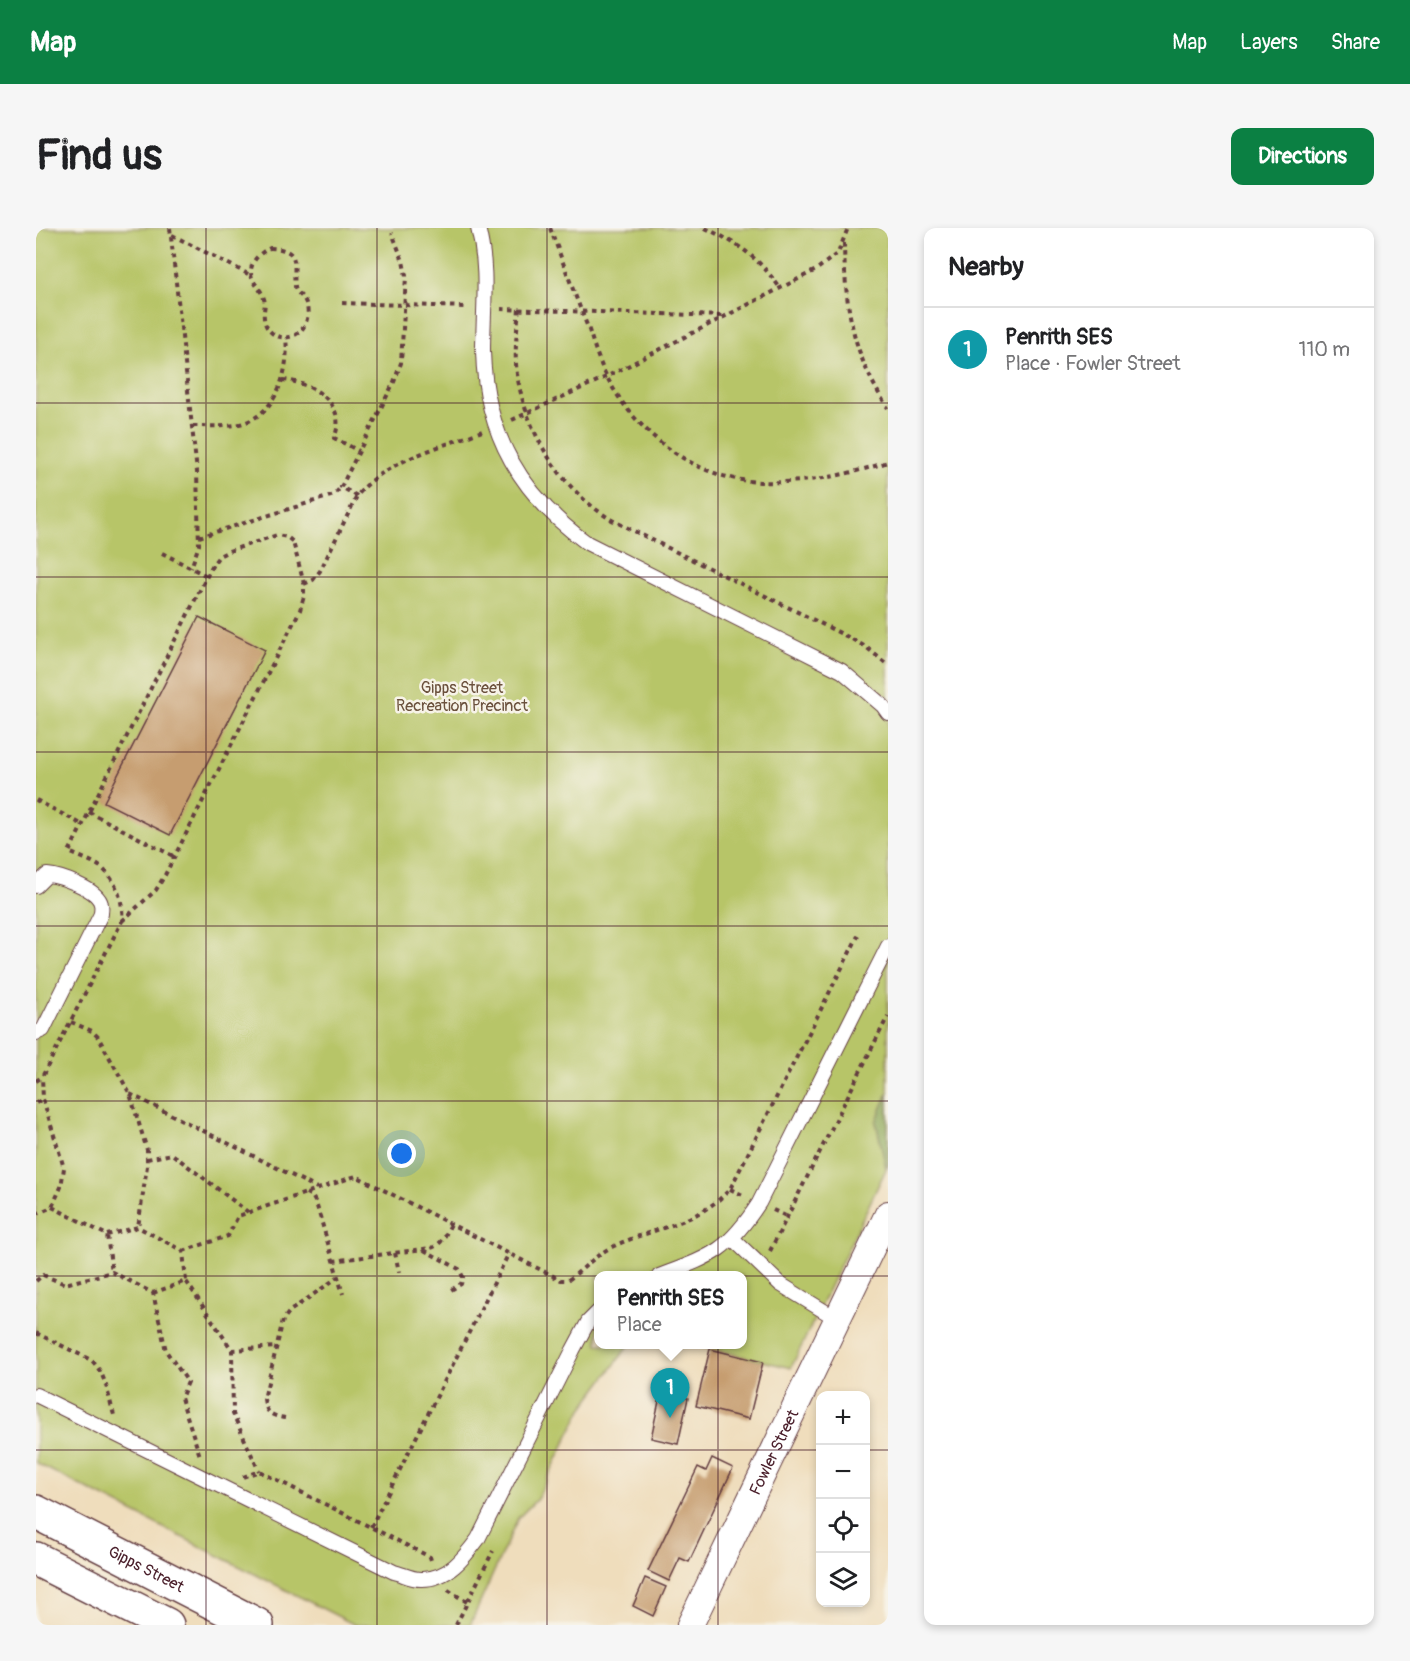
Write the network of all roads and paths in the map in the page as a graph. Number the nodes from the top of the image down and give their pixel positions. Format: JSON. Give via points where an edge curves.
{"nodes":[{"id":1,"x":170,"y":228,"type":"edge"},
{"id":2,"x":478,"y":228,"type":"edge"},
{"id":3,"x":551,"y":228,"type":"edge"},
{"id":4,"x":705,"y":228,"type":"edge"},
{"id":5,"x":848,"y":228,"type":"edge"},
{"id":6,"x":392,"y":233,"type":"dead end"},
{"id":7,"x":171,"y":234,"type":"junction"},
{"id":8,"x":844,"y":240,"type":"junction"},
{"id":9,"x":251,"y":275,"type":"junction"},
{"id":10,"x":780,"y":288,"type":"junction"},
{"id":11,"x":342,"y":303,"type":"dead end"},
{"id":12,"x":406,"y":306,"type":"junction"},
{"id":13,"x":485,"y":308,"type":"junction"},
{"id":14,"x":519,"y":309,"type":"junction"},
{"id":15,"x":581,"y":310,"type":"junction"},
{"id":16,"x":725,"y":316,"type":"junction"},
{"id":17,"x":286,"y":338,"type":"junction"},
{"id":18,"x":606,"y":377,"type":"junction"},
{"id":19,"x":283,"y":381,"type":"junction"},
{"id":20,"x":888,"y":408,"type":"edge"},
{"id":21,"x":527,"y":413,"type":"junction"},
{"id":22,"x":193,"y":426,"type":"junction"},
{"id":23,"x":494,"y":426,"type":"junction"},
{"id":24,"x":359,"y":451,"type":"junction"},
{"id":25,"x":888,"y":462,"type":"edge"},
{"id":26,"x":341,"y":487,"type":"junction"},
{"id":27,"x":357,"y":496,"type":"junction"},
{"id":28,"x":199,"y":537,"type":"junction"},
{"id":29,"x":162,"y":553,"type":"dead end"},
{"id":30,"x":191,"y":568,"type":"junction"},
{"id":31,"x":207,"y":576,"type":"junction"},
{"id":32,"x":303,"y":584,"type":"junction"},
{"id":33,"x":888,"y":665,"type":"edge"},
{"id":34,"x":888,"y":713,"type":"edge"},
{"id":35,"x":36,"y":800,"type":"edge"},
{"id":36,"x":89,"y":812,"type":"junction"},
{"id":37,"x":83,"y":825,"type":"junction"},
{"id":38,"x":175,"y":857,"type":"junction"},
{"id":39,"x":36,"y":886,"type":"edge"},
{"id":40,"x":122,"y":921,"type":"junction"},
{"id":41,"x":858,"y":936,"type":"dead end"},
{"id":42,"x":888,"y":946,"type":"edge"},
{"id":43,"x":888,"y":1016,"type":"edge"},
{"id":44,"x":71,"y":1022,"type":"junction"},
{"id":45,"x":36,"y":1034,"type":"edge"},
{"id":46,"x":42,"y":1077,"type":"junction"},
{"id":47,"x":36,"y":1081,"type":"edge"},
{"id":48,"x":130,"y":1094,"type":"junction"},
{"id":49,"x":43,"y":1099,"type":"junction"},
{"id":50,"x":36,"y":1103,"type":"edge"},
{"id":51,"x":147,"y":1159,"type":"junction"},
{"id":52,"x":317,"y":1188,"type":"junction"},
{"id":53,"x":305,"y":1193,"type":"junction"},
{"id":54,"x":52,"y":1207,"type":"junction"},
{"id":55,"x":249,"y":1212,"type":"junction"},
{"id":56,"x":36,"y":1214,"type":"edge"},
{"id":57,"x":888,"y":1214,"type":"edge"},
{"id":58,"x":451,"y":1224,"type":"junction"},
{"id":59,"x":138,"y":1227,"type":"junction"},
{"id":60,"x":107,"y":1236,"type":"junction"},
{"id":61,"x":732,"y":1238,"type":"junction"},
{"id":62,"x":422,"y":1249,"type":"junction"},
{"id":63,"x":183,"y":1251,"type":"junction"},
{"id":64,"x":394,"y":1253,"type":"junction"},
{"id":65,"x":509,"y":1253,"type":"junction"},
{"id":66,"x":333,"y":1261,"type":"junction"},
{"id":67,"x":758,"y":1264,"type":"junction"},
{"id":68,"x":671,"y":1271,"type":"edge"},
{"id":69,"x":112,"y":1272,"type":"junction"},
{"id":70,"x":399,"y":1272,"type":"dead end"},
{"id":71,"x":338,"y":1277,"type":"junction"},
{"id":72,"x":36,"y":1281,"type":"edge"},
{"id":73,"x":186,"y":1281,"type":"junction"},
{"id":74,"x":451,"y":1290,"type":"dead end"},
{"id":75,"x":153,"y":1293,"type":"junction"},
{"id":76,"x":343,"y":1294,"type":"dead end"},
{"id":77,"x":594,"y":1316,"type":"edge"},
{"id":78,"x":837,"y":1319,"type":"junction"},
{"id":79,"x":36,"y":1333,"type":"edge"},
{"id":80,"x":277,"y":1347,"type":"junction"},
{"id":81,"x":232,"y":1350,"type":"junction"},
{"id":82,"x":36,"y":1395,"type":"edge"},
{"id":83,"x":285,"y":1418,"type":"dead end"},
{"id":84,"x":121,"y":1422,"type":"dead end"},
{"id":85,"x":192,"y":1458,"type":"dead end"},
{"id":86,"x":259,"y":1471,"type":"junction"},
{"id":87,"x":241,"y":1478,"type":"dead end"},
{"id":88,"x":36,"y":1512,"type":"edge"},
{"id":89,"x":371,"y":1527,"type":"junction"},
{"id":90,"x":36,"y":1559,"type":"edge"},
{"id":91,"x":440,"y":1575,"type":"junction"},
{"id":92,"x":167,"y":1625,"type":"edge"},
{"id":93,"x":257,"y":1625,"type":"edge"},
{"id":94,"x":456,"y":1625,"type":"edge"},
{"id":95,"x":690,"y":1625,"type":"edge"}],
"edges":[{"from":1,"to":7,"type":"path"},
{"from":2,"to":13,"type":"lane","via":[[484,250]]},
{"from":3,"to":15,"type":"path"},
{"from":4,"to":10,"type":"path","via":[[748,251]]},
{"from":5,"to":8,"type":"path"},
{"from":6,"to":12,"type":"path","via":[[406,276]]},
{"from":7,"to":9,"type":"path"},
{"from":7,"to":22,"type":"path"},
{"from":8,"to":10,"type":"path","via":[[829,262]]},
{"from":8,"to":20,"type":"path","via":[[853,332],[870,380]]},
{"from":9,"to":17,"type":"path","via":[[265,302],[268,331]]},
{"from":9,"to":17,"type":"path","via":[[262,251],[280,249],[293,258],[294,287],[304,299],[308,317],[300,331]]},
{"from":10,"to":16,"type":"path"},
{"from":11,"to":12,"type":"path"},
{"from":12,"to":13,"type":"path"},
{"from":12,"to":24,"type":"path","via":[[401,363]]},
{"from":13,"to":14,"type":"path"},
{"from":13,"to":23,"type":"lane","via":[[485,385]]},
{"from":14,"to":15,"type":"path"},
{"from":14,"to":21,"type":"path","via":[[516,356]]},
{"from":15,"to":16,"type":"path"},
{"from":15,"to":18,"type":"path"},
{"from":16,"to":18,"type":"path"},
{"from":17,"to":19,"type":"path"},
{"from":18,"to":21,"type":"path"},
{"from":18,"to":25,"type":"path","via":[[622,402],[658,440],[721,474],[747,481],[796,481],[852,473]]},
{"from":19,"to":22,"type":"path","via":[[273,400],[248,421]]},
{"from":19,"to":24,"type":"path","via":[[302,383],[321,393],[330,402],[338,423],[334,438]]},
{"from":21,"to":23,"type":"path"},
{"from":21,"to":33,"type":"path","via":[[550,461],[598,512],[866,647]]},
{"from":22,"to":28,"type":"path"},
{"from":23,"to":27,"type":"path","via":[[392,466],[365,485]]},
{"from":23,"to":34,"type":"lane","via":[[526,485],[566,528],[587,543],[842,671]]},
{"from":24,"to":26,"type":"path"},
{"from":26,"to":27,"type":"path"},
{"from":26,"to":28,"type":"path","via":[[334,495]]},
{"from":27,"to":32,"type":"path","via":[[320,571]]},
{"from":28,"to":30,"type":"path"},
{"from":29,"to":30,"type":"path"},
{"from":30,"to":31,"type":"path"},
{"from":31,"to":32,"type":"path","via":[[219,556],[277,535],[293,543]]},
{"from":31,"to":36,"type":"path"},
{"from":32,"to":38,"type":"path","via":[[300,610]]},
{"from":35,"to":37,"type":"path"},
{"from":36,"to":37,"type":"path"},
{"from":36,"to":38,"type":"path"},
{"from":37,"to":40,"type":"path","via":[[69,852],[102,868],[113,882],[123,910]]},
{"from":38,"to":40,"type":"path","via":[[156,890]]},
{"from":39,"to":45,"type":"lane","via":[[47,875],[58,876],[94,893],[101,904],[100,914],[43,1030]]},
{"from":40,"to":44,"type":"path"},
{"from":41,"to":65,"type":"path","via":[[730,1189],[719,1201],[694,1217],[612,1247],[568,1280]]},
{"from":42,"to":61,"type":"lane","via":[[759,1203]]},
{"from":43,"to":67,"type":"path","via":[[777,1242]]},
{"from":44,"to":46,"type":"path"},
{"from":44,"to":48,"type":"path","via":[[98,1037]]},
{"from":46,"to":47,"type":"path"},
{"from":46,"to":49,"type":"path"},
{"from":48,"to":51,"type":"path"},
{"from":48,"to":52,"type":"path"},
{"from":49,"to":50,"type":"path"},
{"from":49,"to":54,"type":"path","via":[[64,1168]]},
{"from":51,"to":55,"type":"path","via":[[172,1154]]},
{"from":51,"to":59,"type":"path"},
{"from":52,"to":53,"type":"path"},
{"from":52,"to":58,"type":"path","via":[[356,1176]]},
{"from":53,"to":55,"type":"path"},
{"from":53,"to":66,"type":"path","via":[[316,1203]]},
{"from":54,"to":56,"type":"path"},
{"from":54,"to":60,"type":"path"},
{"from":55,"to":63,"type":"path","via":[[238,1216],[228,1236]]},
{"from":57,"to":78,"type":"street","name":"Fowler Street"},
{"from":58,"to":62,"type":"path","via":[[438,1246]]},
{"from":58,"to":65,"type":"path"},
{"from":59,"to":60,"type":"path"},
{"from":59,"to":63,"type":"path"},
{"from":60,"to":69,"type":"path"},
{"from":61,"to":67,"type":"lane"},
{"from":61,"to":68,"type":"lane","via":[[702,1261]]},
{"from":62,"to":64,"type":"path"},
{"from":62,"to":74,"type":"path","via":[[459,1269],[462,1284]]},
{"from":63,"to":73,"type":"path"},
{"from":64,"to":66,"type":"path"},
{"from":64,"to":70,"type":"path"},
{"from":65,"to":89,"type":"path"},
{"from":66,"to":71,"type":"path"},
{"from":67,"to":78,"type":"lane","via":[[780,1284]]},
{"from":69,"to":72,"type":"path","via":[[65,1284],[43,1275]]},
{"from":69,"to":75,"type":"path"},
{"from":71,"to":76,"type":"path"},
{"from":71,"to":80,"type":"path","via":[[286,1315]]},
{"from":73,"to":75,"type":"path"},
{"from":73,"to":81,"type":"path"},
{"from":75,"to":85,"type":"path","via":[[166,1351],[188,1382],[182,1398],[202,1463]]},
{"from":77,"to":91,"type":"lane","via":[[478,1539],[462,1561]]},
{"from":78,"to":95,"type":"street","name":"Fowler Street"},
{"from":79,"to":84,"type":"path","via":[[98,1366],[114,1416]]},
{"from":80,"to":81,"type":"path"},
{"from":80,"to":83,"type":"path","via":[[265,1409]]},
{"from":81,"to":86,"type":"path","via":[[233,1414]]},
{"from":82,"to":91,"type":"lane","via":[[394,1572],[421,1580]]},
{"from":86,"to":87,"type":"path"},
{"from":86,"to":89,"type":"path"},
{"from":88,"to":93,"type":"main road","name":"Gipps Street"},
{"from":89,"to":91,"type":"path","via":[[430,1557]]},
{"from":90,"to":92,"type":"main road"},
{"from":91,"to":94,"type":"path","via":[[449,1592],[467,1602]]}]}
